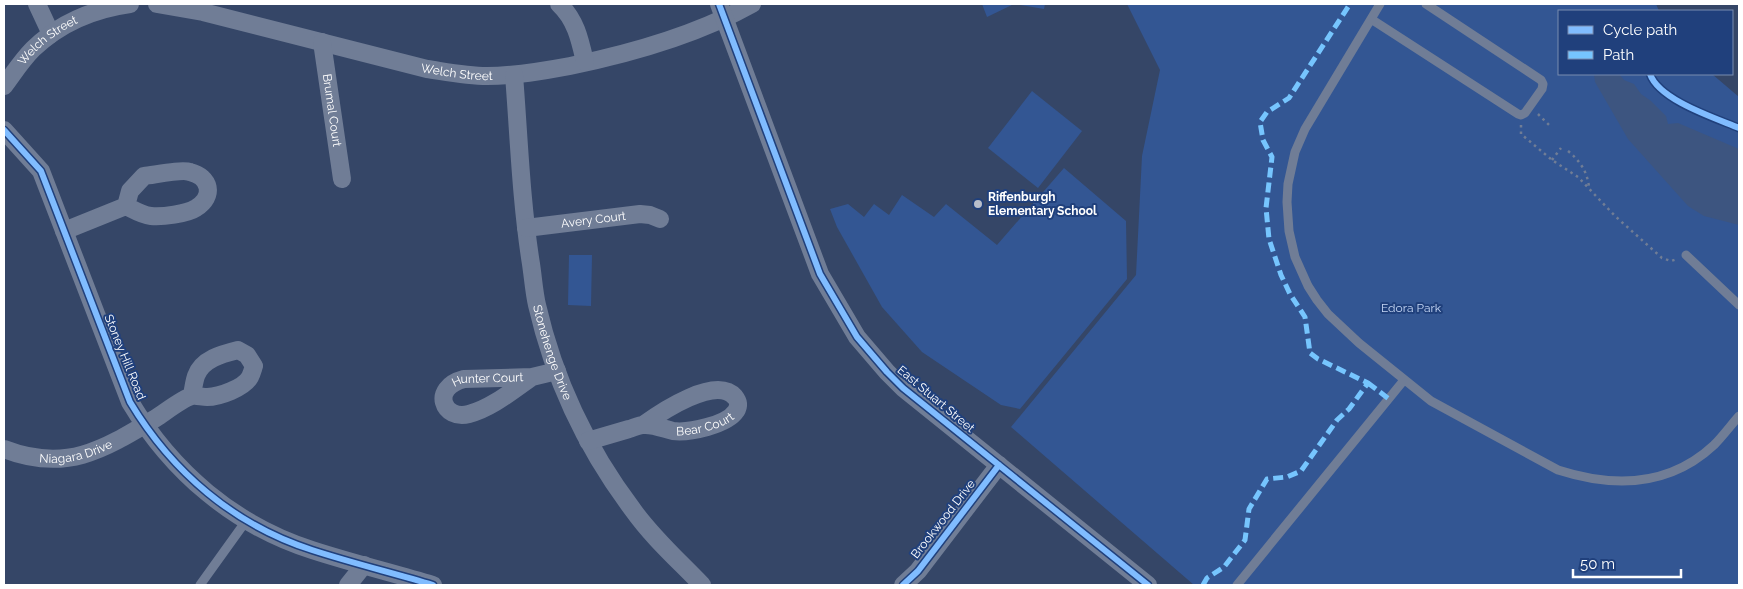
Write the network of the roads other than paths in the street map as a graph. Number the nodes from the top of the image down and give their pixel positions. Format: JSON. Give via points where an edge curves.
{"nodes":[{"id":1,"x":37,"y":4,"type":"edge"},
{"id":2,"x":130,"y":4,"type":"edge"},
{"id":3,"x":157,"y":4,"type":"edge"},
{"id":4,"x":559,"y":4,"type":"edge"},
{"id":5,"x":752,"y":4,"type":"edge"},
{"id":6,"x":1380,"y":4,"type":"edge"},
{"id":7,"x":1426,"y":4,"type":"edge"},
{"id":8,"x":183,"y":6,"type":"edge"},
{"id":9,"x":723,"y":11,"type":"edge"},
{"id":10,"x":1371,"y":20,"type":"junction"},
{"id":11,"x":50,"y":34,"type":"junction"},
{"id":12,"x":322,"y":42,"type":"junction"},
{"id":13,"x":585,"y":62,"type":"junction"},
{"id":14,"x":514,"y":75,"type":"junction"},
{"id":15,"x":4,"y":86,"type":"edge"},
{"id":16,"x":4,"y":130,"type":"edge"},
{"id":17,"x":342,"y":179,"type":"dead end"},
{"id":18,"x":126,"y":206,"type":"dead end"},
{"id":19,"x":660,"y":219,"type":"dead end"},
{"id":20,"x":526,"y":228,"type":"junction"},
{"id":21,"x":64,"y":231,"type":"junction"},
{"id":22,"x":1686,"y":255,"type":"road end"},
{"id":23,"x":1739,"y":305,"type":"edge"},
{"id":24,"x":557,"y":372,"type":"junction"},
{"id":25,"x":532,"y":377,"type":"dead end"},
{"id":26,"x":1404,"y":380,"type":"junction"},
{"id":27,"x":192,"y":396,"type":"dead end"},
{"id":28,"x":1739,"y":416,"type":"edge"},
{"id":29,"x":144,"y":425,"type":"junction"},
{"id":30,"x":643,"y":425,"type":"dead end"},
{"id":31,"x":588,"y":441,"type":"junction"},
{"id":32,"x":4,"y":449,"type":"edge"},
{"id":33,"x":999,"y":465,"type":"junction"},
{"id":34,"x":246,"y":521,"type":"junction"},
{"id":35,"x":364,"y":565,"type":"junction"},
{"id":36,"x":398,"y":580,"type":"edge"},
{"id":37,"x":200,"y":585,"type":"edge"},
{"id":38,"x":348,"y":585,"type":"edge"},
{"id":39,"x":433,"y":585,"type":"edge"},
{"id":40,"x":702,"y":585,"type":"edge"},
{"id":41,"x":903,"y":585,"type":"edge"},
{"id":42,"x":1148,"y":585,"type":"edge"},
{"id":43,"x":1238,"y":585,"type":"edge"}],
"edges":[{"from":1,"to":11,"type":"street"},
{"from":2,"to":11,"type":"street","name":"Welch Street","via":[[85,14]]},
{"from":3,"to":8,"type":"street","name":"Welch Street"},
{"from":4,"to":13,"type":"street","via":[[572,19]]},
{"from":5,"to":9,"type":"street","name":"Welch Street"},
{"from":6,"to":10,"type":"lane"},
{"from":7,"to":10,"type":"lane","via":[[1541,80],[1542,88],[1525,113],[1521,115]]},
{"from":8,"to":12,"type":"street","name":"Welch Street"},
{"from":9,"to":13,"type":"street","name":"Welch Street","via":[[663,42]]},
{"from":9,"to":33,"type":"street","name":"East Stuart Street","via":[[820,274],[838,307],[857,337],[887,372]]},
{"from":10,"to":26,"type":"lane","via":[[1301,138],[1288,184],[1289,231],[1295,257],[1308,286],[1328,314]]},
{"from":11,"to":15,"type":"street","name":"Welch Street","via":[[32,50]]},
{"from":12,"to":14,"type":"street","name":"Welch Street","via":[[456,74]]},
{"from":12,"to":17,"type":"street","name":"Brumal Court"},
{"from":13,"to":14,"type":"street","name":"Welch Street"},
{"from":14,"to":20,"type":"street","name":"Stonehenge Drive"},
{"from":16,"to":21,"type":"street","name":"Stoney Hill Road","via":[[41,171]]},
{"from":18,"to":21,"type":"street"},
{"from":19,"to":20,"type":"street","name":"Avery Court","via":[[640,214]]},
{"from":20,"to":24,"type":"street","name":"Stonehenge Drive","via":[[537,304]]},
{"from":21,"to":29,"type":"street","name":"Stoney Hill Road","via":[[130,402]]},
{"from":22,"to":23,"type":"lane"},
{"from":24,"to":25,"type":"street","name":"Hunter Court"},
{"from":24,"to":31,"type":"street","name":"Stonehenge Drive"},
{"from":26,"to":28,"type":"lane","via":[[1431,401],[1558,470],[1598,481],[1640,481],[1680,468],[1716,444]]},
{"from":26,"to":43,"type":"lane"},
{"from":27,"to":29,"type":"street","name":"Niagara Drive"},
{"from":29,"to":32,"type":"street","name":"Niagara Drive","via":[[93,452],[72,458],[42,459]]},
{"from":29,"to":34,"type":"street","name":"Stoney Hill Road","via":[[182,471]]},
{"from":30,"to":31,"type":"street"},
{"from":31,"to":40,"type":"street","name":"Stonehenge Drive","via":[[634,511],[657,540]]},
{"from":33,"to":41,"type":"street","name":"Brookwood Drive"},
{"from":33,"to":42,"type":"street","name":"East Stuart Street"},
{"from":34,"to":35,"type":"street","name":"Stoney Hill Road","via":[[311,550]]},
{"from":34,"to":37,"type":"lane"},
{"from":35,"to":36,"type":"street","name":"Stoney Hill Road"},
{"from":35,"to":38,"type":"street"},
{"from":36,"to":39,"type":"street","name":"Stoney Hill Road"}]}
